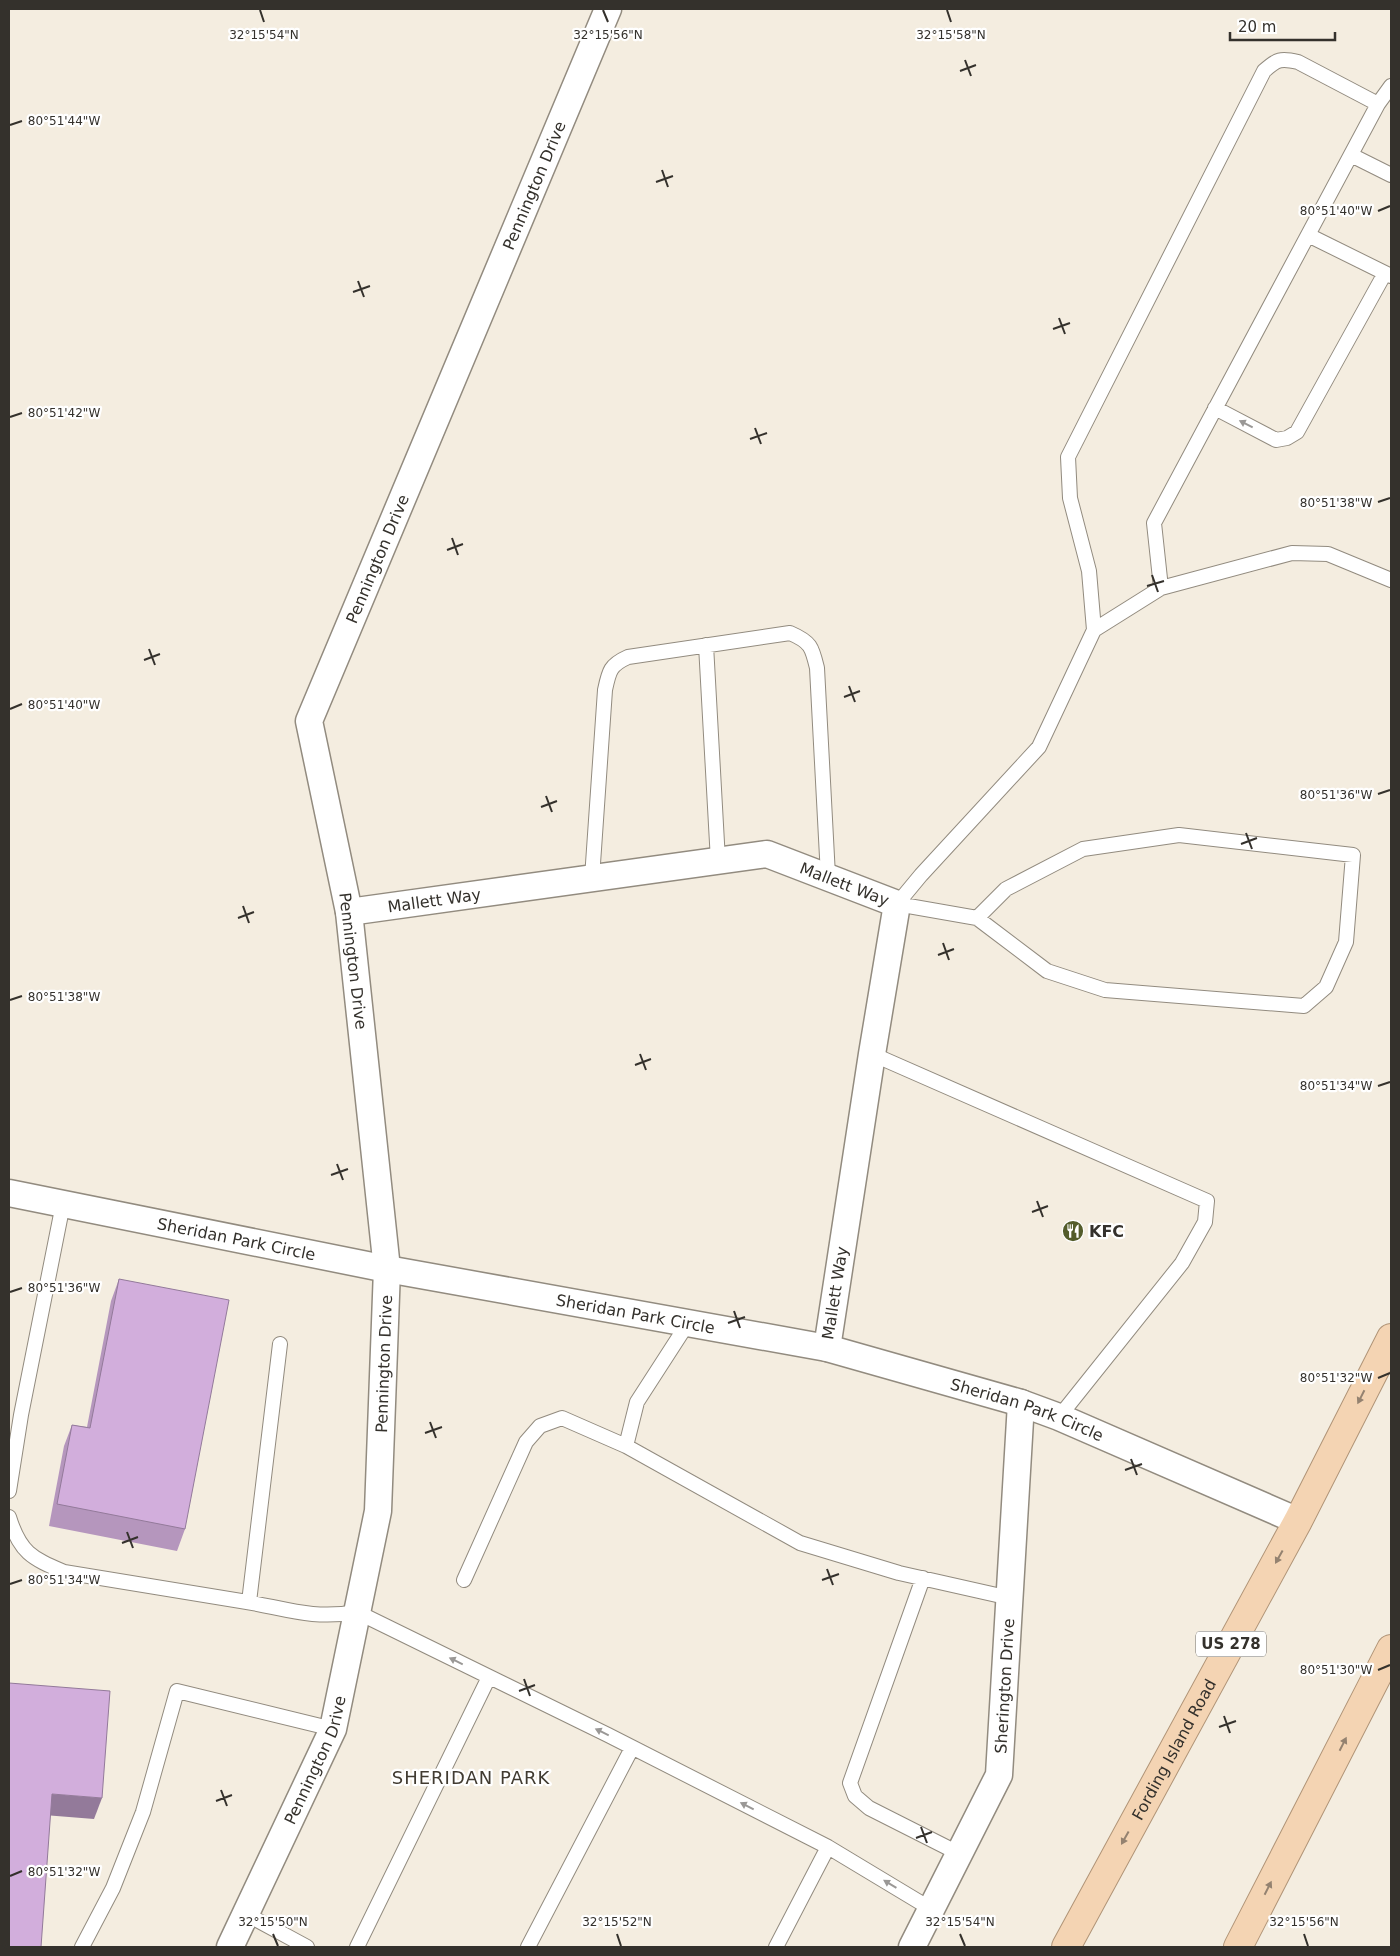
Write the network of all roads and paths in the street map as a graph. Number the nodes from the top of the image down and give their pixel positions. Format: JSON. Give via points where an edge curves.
{"nodes":[{"id":1,"x":608,"y":9,"type":"edge"},
{"id":2,"x":1391,"y":86,"type":"edge"},
{"id":3,"x":1378,"y":104,"type":"junction"},
{"id":4,"x":1351,"y":155,"type":"junction"},
{"id":5,"x":1391,"y":175,"type":"edge"},
{"id":6,"x":1308,"y":234,"type":"junction"},
{"id":7,"x":1388,"y":274,"type":"edge"},
{"id":8,"x":1215,"y":408,"type":"junction"},
{"id":9,"x":1391,"y":580,"type":"edge"},
{"id":10,"x":1161,"y":588,"type":"junction"},
{"id":11,"x":1094,"y":630,"type":"junction"},
{"id":12,"x":706,"y":645,"type":"junction"},
{"id":13,"x":718,"y":861,"type":"junction"},
{"id":14,"x":828,"y":876,"type":"junction"},
{"id":15,"x":592,"y":878,"type":"junction"},
{"id":16,"x":898,"y":904,"type":"junction"},
{"id":17,"x":349,"y":912,"type":"junction"},
{"id":18,"x":977,"y":918,"type":"junction"},
{"id":19,"x":872,"y":1054,"type":"junction"},
{"id":20,"x":9,"y":1193,"type":"edge"},
{"id":21,"x":63,"y":1204,"type":"junction"},
{"id":22,"x":387,"y":1268,"type":"junction"},
{"id":23,"x":688,"y":1323,"type":"junction"},
{"id":24,"x":1391,"y":1338,"type":"edge"},
{"id":25,"x":280,"y":1344,"type":"dead end"},
{"id":26,"x":827,"y":1348,"type":"junction"},
{"id":27,"x":1020,"y":1403,"type":"junction"},
{"id":28,"x":1059,"y":1417,"type":"junction"},
{"id":29,"x":626,"y":1446,"type":"junction"},
{"id":30,"x":9,"y":1491,"type":"edge"},
{"id":31,"x":9,"y":1517,"type":"edge"},
{"id":32,"x":1298,"y":1522,"type":"junction"},
{"id":33,"x":924,"y":1578,"type":"junction"},
{"id":34,"x":464,"y":1580,"type":"dead end"},
{"id":35,"x":1010,"y":1598,"type":"junction"},
{"id":36,"x":248,"y":1602,"type":"junction"},
{"id":37,"x":357,"y":1612,"type":"junction"},
{"id":38,"x":1391,"y":1649,"type":"edge"},
{"id":39,"x":489,"y":1677,"type":"junction"},
{"id":40,"x":333,"y":1729,"type":"junction"},
{"id":41,"x":632,"y":1748,"type":"junction"},
{"id":42,"x":828,"y":1847,"type":"junction"},
{"id":43,"x":960,"y":1854,"type":"junction"},
{"id":44,"x":931,"y":1909,"type":"junction"},
{"id":45,"x":246,"y":1914,"type":"junction"},
{"id":46,"x":82,"y":1947,"type":"edge"},
{"id":47,"x":230,"y":1947,"type":"edge"},
{"id":48,"x":307,"y":1947,"type":"edge"},
{"id":49,"x":357,"y":1947,"type":"edge"},
{"id":50,"x":528,"y":1947,"type":"edge"},
{"id":51,"x":776,"y":1947,"type":"edge"},
{"id":52,"x":912,"y":1947,"type":"edge"},
{"id":53,"x":1066,"y":1947,"type":"edge"},
{"id":54,"x":1238,"y":1947,"type":"edge"}],
"edges":[{"from":1,"to":17,"type":"street","name":"Pennington Drive","via":[[309,721]]},
{"from":2,"to":3,"type":"lane"},
{"from":3,"to":4,"type":"lane"},
{"from":3,"to":11,"type":"lane","via":[[1298,62],[1285,59],[1274,62],[1264,71],[1068,457],[1070,498],[1088,571]]},
{"from":4,"to":5,"type":"lane"},
{"from":4,"to":6,"type":"lane"},
{"from":6,"to":7,"type":"lane"},
{"from":6,"to":8,"type":"lane"},
{"from":7,"to":8,"type":"lane","one_way":true,"via":[[1297,432],[1276,440]]},
{"from":8,"to":10,"type":"lane","via":[[1154,523]]},
{"from":9,"to":10,"type":"lane","via":[[1328,554],[1292,553]]},
{"from":10,"to":11,"type":"lane"},
{"from":11,"to":16,"type":"lane","via":[[1039,747]]},
{"from":12,"to":13,"type":"lane"},
{"from":12,"to":14,"type":"lane","via":[[790,633],[805,639],[813,649],[817,668]]},
{"from":12,"to":15,"type":"lane","via":[[628,657],[617,662],[609,672],[605,690]]},
{"from":13,"to":14,"type":"street","name":"Mallett Way","via":[[767,854]]},
{"from":13,"to":15,"type":"street","name":"Mallett Way"},
{"from":14,"to":16,"type":"street","name":"Mallett Way"},
{"from":15,"to":17,"type":"street","name":"Mallett Way"},
{"from":16,"to":18,"type":"lane"},
{"from":16,"to":19,"type":"street","name":"Mallett Way"},
{"from":17,"to":22,"type":"street","name":"Pennington Drive"},
{"from":18,"to":18,"type":"lane","via":[[1047,971],[1105,990],[1304,1006],[1326,987],[1346,942],[1353,855],[1179,835],[1083,849],[1006,889]]},
{"from":19,"to":26,"type":"street","name":"Mallett Way"},
{"from":19,"to":28,"type":"lane","via":[[1207,1201],[1205,1222],[1182,1263]]},
{"from":20,"to":21,"type":"street","name":"Sheridan Park Circle"},
{"from":21,"to":22,"type":"street","name":"Sheridan Park Circle"},
{"from":21,"to":30,"type":"lane"},
{"from":22,"to":23,"type":"street","name":"Sheridan Park Circle"},
{"from":22,"to":37,"type":"street","name":"Pennington Drive","via":[[378,1511]]},
{"from":23,"to":26,"type":"street","name":"Sheridan Park Circle"},
{"from":23,"to":29,"type":"lane","via":[[637,1402]]},
{"from":24,"to":32,"type":"highway","name":"Fording Island Road","number":"US 278","one_way":true},
{"from":25,"to":36,"type":"lane"},
{"from":26,"to":27,"type":"street","name":"Sheridan Park Circle"},
{"from":27,"to":28,"type":"street","name":"Sheridan Park Circle"},
{"from":27,"to":35,"type":"street","name":"Sherington Drive"},
{"from":28,"to":32,"type":"street","name":"Sheridan Park Circle"},
{"from":29,"to":33,"type":"lane","via":[[800,1544]]},
{"from":29,"to":34,"type":"lane","via":[[562,1418],[540,1426],[526,1442]]},
{"from":31,"to":36,"type":"lane","via":[[20,1545],[37,1560],[64,1572]]},
{"from":32,"to":53,"type":"highway","name":"Fording Island Road","number":"US 278","one_way":true},
{"from":33,"to":35,"type":"lane"},
{"from":33,"to":43,"type":"lane","via":[[850,1783],[855,1796],[869,1808]]},
{"from":35,"to":43,"type":"street","name":"Sherington Drive","via":[[999,1775]]},
{"from":36,"to":37,"type":"lane","via":[[309,1615]]},
{"from":39,"to":37,"type":"lane","one_way":true},
{"from":37,"to":40,"type":"street","name":"Pennington Drive"},
{"from":54,"to":38,"type":"highway","one_way":true},
{"from":41,"to":39,"type":"lane","one_way":true},
{"from":39,"to":49,"type":"lane"},
{"from":40,"to":45,"type":"street","name":"Pennington Drive"},
{"from":40,"to":46,"type":"lane","via":[[177,1692],[143,1812],[114,1888]]},
{"from":42,"to":41,"type":"lane","one_way":true},
{"from":41,"to":50,"type":"lane"},
{"from":44,"to":42,"type":"lane","one_way":true},
{"from":42,"to":51,"type":"lane"},
{"from":43,"to":44,"type":"street","name":"Sherington Drive"},
{"from":44,"to":52,"type":"street","name":"Sherington Drive"},
{"from":45,"to":47,"type":"street","name":"Pennington Drive"},
{"from":45,"to":48,"type":"lane"}]}
